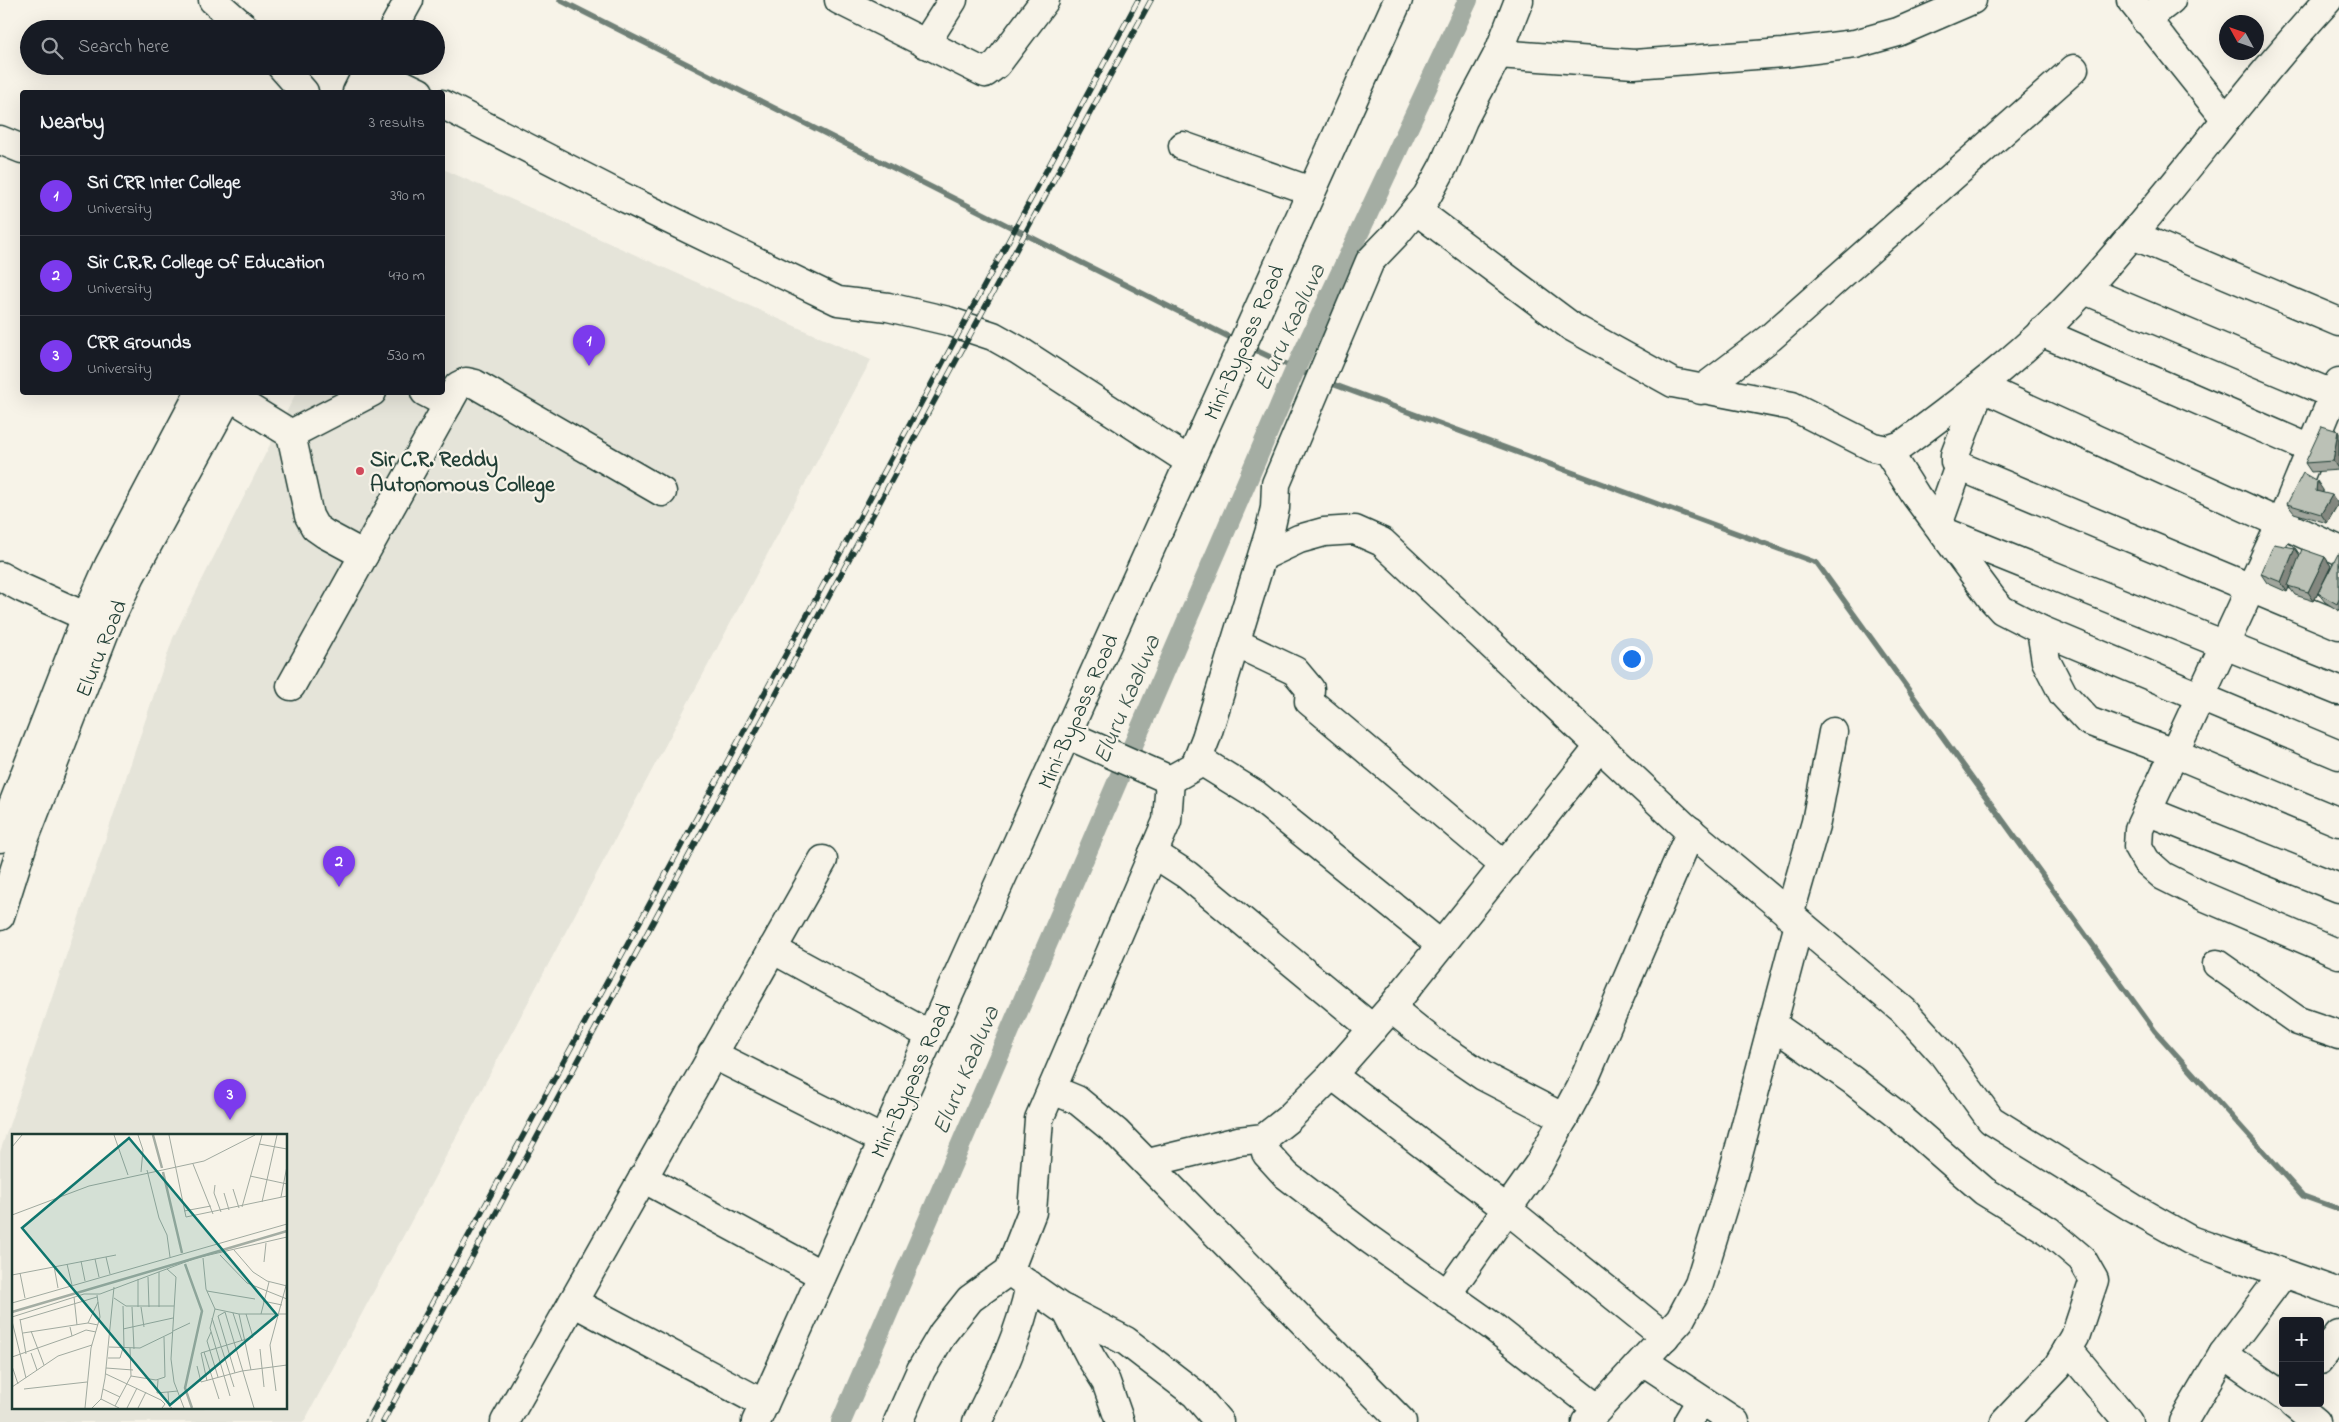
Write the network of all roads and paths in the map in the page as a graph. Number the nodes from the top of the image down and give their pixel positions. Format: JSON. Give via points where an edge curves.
{"nodes":[{"id":1,"x":213,"y":0,"type":"edge"},
{"id":2,"x":409,"y":0,"type":"edge"},
{"id":3,"x":430,"y":0,"type":"edge"},
{"id":4,"x":839,"y":0,"type":"edge"},
{"id":5,"x":954,"y":0,"type":"edge"},
{"id":6,"x":1045,"y":0,"type":"edge"},
{"id":7,"x":1398,"y":0,"type":"edge"},
{"id":8,"x":1519,"y":0,"type":"edge"},
{"id":9,"x":1972,"y":0,"type":"edge"},
{"id":10,"x":2170,"y":0,"type":"edge"},
{"id":11,"x":2328,"y":0,"type":"edge"},
{"id":12,"x":2138,"y":10,"type":"edge"},
{"id":13,"x":236,"y":20,"type":"edge"},
{"id":14,"x":398,"y":20,"type":"edge"},
{"id":15,"x":419,"y":20,"type":"edge"},
{"id":16,"x":925,"y":44,"type":"junction"},
{"id":17,"x":1498,"y":54,"type":"junction"},
{"id":18,"x":2074,"y":69,"type":"dead end"},
{"id":19,"x":289,"y":75,"type":"edge"},
{"id":20,"x":379,"y":75,"type":"edge"},
{"id":21,"x":382,"y":75,"type":"edge"},
{"id":22,"x":302,"y":90,"type":"edge"},
{"id":23,"x":360,"y":90,"type":"edge"},
{"id":24,"x":415,"y":90,"type":"edge"},
{"id":25,"x":445,"y":106,"type":"edge"},
{"id":26,"x":2226,"y":119,"type":"junction"},
{"id":27,"x":0,"y":140,"type":"edge"},
{"id":28,"x":1183,"y":146,"type":"dead end"},
{"id":29,"x":20,"y":148,"type":"edge"},
{"id":30,"x":1311,"y":191,"type":"junction"},
{"id":31,"x":1416,"y":210,"type":"junction"},
{"id":32,"x":2133,"y":235,"type":"junction"},
{"id":33,"x":2085,"y":290,"type":"junction"},
{"id":34,"x":2339,"y":322,"type":"edge"},
{"id":35,"x":2041,"y":332,"type":"junction"},
{"id":36,"x":1981,"y":387,"type":"junction"},
{"id":37,"x":1701,"y":390,"type":"junction"},
{"id":38,"x":2337,"y":391,"type":"edge"},
{"id":39,"x":445,"y":393,"type":"edge"},
{"id":40,"x":198,"y":395,"type":"edge"},
{"id":41,"x":227,"y":395,"type":"edge"},
{"id":42,"x":230,"y":395,"type":"edge"},
{"id":43,"x":366,"y":395,"type":"edge"},
{"id":44,"x":436,"y":398,"type":"edge"},
{"id":45,"x":291,"y":434,"type":"junction"},
{"id":46,"x":2311,"y":449,"type":"junction"},
{"id":47,"x":1887,"y":450,"type":"junction"},
{"id":48,"x":1191,"y":457,"type":"junction"},
{"id":49,"x":1959,"y":466,"type":"junction"},
{"id":50,"x":662,"y":492,"type":"dead end"},
{"id":51,"x":2281,"y":523,"type":"junction"},
{"id":52,"x":1940,"y":528,"type":"junction"},
{"id":53,"x":2339,"y":550,"type":"edge"},
{"id":54,"x":364,"y":555,"type":"junction"},
{"id":55,"x":1263,"y":556,"type":"junction"},
{"id":56,"x":0,"y":576,"type":"edge"},
{"id":57,"x":2251,"y":588,"type":"junction"},
{"id":58,"x":97,"y":621,"type":"junction"},
{"id":59,"x":2339,"y":625,"type":"edge"},
{"id":60,"x":2041,"y":630,"type":"junction"},
{"id":61,"x":1236,"y":643,"type":"junction"},
{"id":62,"x":2225,"y":644,"type":"junction"},
{"id":63,"x":291,"y":686,"type":"dead end"},
{"id":64,"x":2339,"y":691,"type":"edge"},
{"id":65,"x":2201,"y":696,"type":"junction"},
{"id":66,"x":1833,"y":732,"type":"dead end"},
{"id":67,"x":1066,"y":734,"type":"junction"},
{"id":68,"x":1600,"y":746,"type":"junction"},
{"id":69,"x":2174,"y":753,"type":"junction"},
{"id":70,"x":2339,"y":755,"type":"edge"},
{"id":71,"x":1198,"y":759,"type":"junction"},
{"id":72,"x":1170,"y":780,"type":"junction"},
{"id":73,"x":2147,"y":811,"type":"junction"},
{"id":74,"x":2339,"y":822,"type":"edge"},
{"id":75,"x":1691,"y":831,"type":"junction"},
{"id":76,"x":6,"y":836,"type":"edge"},
{"id":77,"x":1153,"y":853,"type":"junction"},
{"id":78,"x":822,"y":860,"type":"dead end"},
{"id":79,"x":1505,"y":866,"type":"junction"},
{"id":80,"x":2339,"y":888,"type":"edge"},
{"id":81,"x":0,"y":916,"type":"edge"},
{"id":82,"x":1794,"y":920,"type":"junction"},
{"id":83,"x":1441,"y":945,"type":"junction"},
{"id":84,"x":772,"y":948,"type":"junction"},
{"id":85,"x":2339,"y":954,"type":"edge"},
{"id":86,"x":2217,"y":964,"type":"dead end"},
{"id":87,"x":1390,"y":1008,"type":"junction"},
{"id":88,"x":1773,"y":1025,"type":"junction"},
{"id":89,"x":1373,"y":1029,"type":"junction"},
{"id":90,"x":930,"y":1035,"type":"junction"},
{"id":91,"x":2339,"y":1035,"type":"edge"},
{"id":92,"x":712,"y":1054,"type":"junction"},
{"id":93,"x":1332,"y":1075,"type":"junction"},
{"id":94,"x":1052,"y":1090,"type":"junction"},
{"id":95,"x":1564,"y":1118,"type":"junction"},
{"id":96,"x":1264,"y":1138,"type":"junction"},
{"id":97,"x":883,"y":1140,"type":"junction"},
{"id":98,"x":1148,"y":1163,"type":"junction"},
{"id":99,"x":643,"y":1178,"type":"junction"},
{"id":100,"x":1508,"y":1210,"type":"junction"},
{"id":101,"x":2283,"y":1274,"type":"junction"},
{"id":102,"x":822,"y":1275,"type":"junction"},
{"id":103,"x":1020,"y":1278,"type":"junction"},
{"id":104,"x":1447,"y":1294,"type":"junction"},
{"id":105,"x":2339,"y":1294,"type":"edge"},
{"id":106,"x":573,"y":1302,"type":"junction"},
{"id":107,"x":1066,"y":1310,"type":"junction"},
{"id":108,"x":1665,"y":1337,"type":"junction"},
{"id":109,"x":2068,"y":1349,"type":"junction"},
{"id":110,"x":2223,"y":1354,"type":"junction"},
{"id":111,"x":1643,"y":1361,"type":"junction"},
{"id":112,"x":2279,"y":1393,"type":"edge"},
{"id":113,"x":2292,"y":1407,"type":"edge"},
{"id":114,"x":2298,"y":1407,"type":"edge"},
{"id":115,"x":1694,"y":1411,"type":"edge"},
{"id":116,"x":760,"y":1413,"type":"edge"},
{"id":117,"x":1592,"y":1418,"type":"edge"},
{"id":118,"x":506,"y":1422,"type":"edge"},
{"id":119,"x":898,"y":1422,"type":"edge"},
{"id":120,"x":977,"y":1422,"type":"edge"},
{"id":121,"x":1120,"y":1422,"type":"edge"},
{"id":122,"x":1219,"y":1422,"type":"edge"},
{"id":123,"x":1402,"y":1422,"type":"edge"},
{"id":124,"x":1735,"y":1422,"type":"edge"},
{"id":125,"x":2005,"y":1422,"type":"edge"},
{"id":126,"x":2128,"y":1422,"type":"edge"},
{"id":127,"x":2182,"y":1422,"type":"edge"},
{"id":128,"x":2286,"y":1422,"type":"edge"},
{"id":129,"x":2316,"y":1422,"type":"edge"}],
"edges":[{"from":1,"to":13,"type":"street"},
{"from":2,"to":14,"type":"street"},
{"from":3,"to":15,"type":"street"},
{"from":4,"to":16,"type":"street"},
{"from":5,"to":16,"type":"street"},
{"from":6,"to":16,"type":"street","via":[[989,72],[976,71]]},
{"from":7,"to":30,"type":"street","name":"Mini-Bypass Road"},
{"from":8,"to":17,"type":"street"},
{"from":9,"to":17,"type":"street","via":[[1898,32],[1855,44],[1792,52],[1634,64]]},
{"from":10,"to":12,"type":"street"},
{"from":11,"to":26,"type":"street"},
{"from":12,"to":26,"type":"street"},
{"from":17,"to":31,"type":"street","via":[[1463,120],[1444,165]]},
{"from":18,"to":37,"type":"street","via":[[1770,337]]},
{"from":19,"to":22,"type":"street"},
{"from":20,"to":23,"type":"street"},
{"from":21,"to":24,"type":"street"},
{"from":25,"to":48,"type":"street","via":[[627,199],[838,301],[922,314],[994,336]]},
{"from":26,"to":32,"type":"street"},
{"from":27,"to":29,"type":"street"},
{"from":28,"to":30,"type":"street"},
{"from":30,"to":48,"type":"street","name":"Mini-Bypass Road"},
{"from":31,"to":37,"type":"street","via":[[1572,328],[1673,383]]},
{"from":31,"to":55,"type":"street","via":[[1370,261],[1276,484],[1275,508]]},
{"from":32,"to":33,"type":"street"},
{"from":32,"to":34,"type":"street"},
{"from":33,"to":35,"type":"street"},
{"from":33,"to":38,"type":"street"},
{"from":35,"to":36,"type":"street"},
{"from":35,"to":46,"type":"street"},
{"from":36,"to":47,"type":"street","via":[[1902,445]]},
{"from":36,"to":49,"type":"street","via":[[1955,455]]},
{"from":36,"to":51,"type":"street"},
{"from":37,"to":47,"type":"street","via":[[1792,406],[1873,447]]},
{"from":38,"to":46,"type":"street"},
{"from":39,"to":50,"type":"street","via":[[466,382],[476,384]]},
{"from":40,"to":58,"type":"street","name":"Eluru Road","via":[[109,565]]},
{"from":41,"to":58,"type":"street","name":"Eluru Road","via":[[131,575]]},
{"from":42,"to":45,"type":"street"},
{"from":43,"to":45,"type":"street"},
{"from":44,"to":54,"type":"street"},
{"from":45,"to":54,"type":"street","via":[[309,516],[315,527]]},
{"from":46,"to":51,"type":"street"},
{"from":47,"to":52,"type":"street"},
{"from":48,"to":67,"type":"street","name":"Mini-Bypass Road"},
{"from":49,"to":52,"type":"street"},
{"from":49,"to":57,"type":"street"},
{"from":51,"to":53,"type":"street"},
{"from":51,"to":57,"type":"street"},
{"from":52,"to":60,"type":"street","via":[[2002,610]]},
{"from":52,"to":62,"type":"street"},
{"from":54,"to":63,"type":"street"},
{"from":55,"to":61,"type":"street"},
{"from":55,"to":68,"type":"street","via":[[1299,539],[1324,532],[1355,530],[1382,542]]},
{"from":56,"to":58,"type":"street"},
{"from":57,"to":59,"type":"street"},
{"from":57,"to":62,"type":"street"},
{"from":58,"to":76,"type":"street","name":"Eluru Road"},
{"from":60,"to":65,"type":"street"},
{"from":60,"to":69,"type":"street","via":[[2046,661],[2063,694],[2088,721]]},
{"from":61,"to":71,"type":"street"},
{"from":61,"to":79,"type":"street","via":[[1295,672],[1310,689],[1309,701]]},
{"from":62,"to":64,"type":"street"},
{"from":62,"to":65,"type":"street"},
{"from":65,"to":69,"type":"street"},
{"from":65,"to":70,"type":"street"},
{"from":66,"to":82,"type":"street"},
{"from":67,"to":72,"type":"street"},
{"from":67,"to":90,"type":"street","name":"Mini-Bypass Road"},
{"from":68,"to":75,"type":"street"},
{"from":68,"to":79,"type":"street"},
{"from":69,"to":73,"type":"street"},
{"from":69,"to":74,"type":"street"},
{"from":71,"to":72,"type":"street","via":[[1195,766]]},
{"from":71,"to":83,"type":"street","via":[[1256,795]]},
{"from":72,"to":77,"type":"street","via":[[1167,821]]},
{"from":73,"to":80,"type":"street"},
{"from":73,"to":85,"type":"street","via":[[2139,829],[2138,848],[2153,869],[2203,896]]},
{"from":75,"to":82,"type":"street"},
{"from":75,"to":95,"type":"street","via":[[1583,1082]]},
{"from":76,"to":81,"type":"street","name":"Eluru Road"},
{"from":77,"to":89,"type":"street","via":[[1187,875]]},
{"from":77,"to":94,"type":"street"},
{"from":78,"to":84,"type":"street"},
{"from":79,"to":83,"type":"street"},
{"from":82,"to":88,"type":"street"},
{"from":82,"to":101,"type":"street","via":[[1903,1010],[1943,1054],[1991,1120],[2190,1240]]},
{"from":83,"to":87,"type":"street"},
{"from":84,"to":90,"type":"street"},
{"from":84,"to":92,"type":"street"},
{"from":86,"to":91,"type":"street","via":[[2298,1020]]},
{"from":87,"to":89,"type":"street"},
{"from":87,"to":95,"type":"street","via":[[1483,1076]]},
{"from":88,"to":108,"type":"street","via":[[1699,1284],[1680,1320]]},
{"from":88,"to":109,"type":"street","via":[[1897,1115],[1984,1191],[2049,1231],[2082,1259],[2094,1280]]},
{"from":89,"to":93,"type":"street"},
{"from":90,"to":97,"type":"street","name":"Mini-Bypass Road"},
{"from":92,"to":97,"type":"street"},
{"from":92,"to":99,"type":"street"},
{"from":93,"to":96,"type":"street"},
{"from":93,"to":100,"type":"street"},
{"from":94,"to":98,"type":"street","via":[[1077,1100]]},
{"from":94,"to":103,"type":"street","via":[[1040,1119],[1032,1212],[1021,1246]]},
{"from":95,"to":100,"type":"street","via":[[1539,1164]]},
{"from":96,"to":98,"type":"street","via":[[1238,1141]]},
{"from":96,"to":104,"type":"street","via":[[1266,1153],[1286,1174]]},
{"from":97,"to":102,"type":"street","name":"Mini-Bypass Road"},
{"from":98,"to":123,"type":"street"},
{"from":99,"to":102,"type":"street"},
{"from":99,"to":106,"type":"street"},
{"from":100,"to":104,"type":"street"},
{"from":100,"to":108,"type":"street"},
{"from":101,"to":105,"type":"street"},
{"from":101,"to":110,"type":"street"},
{"from":102,"to":116,"type":"street","name":"Mini-Bypass Road"},
{"from":103,"to":107,"type":"street"},
{"from":103,"to":119,"type":"street","via":[[970,1299],[943,1332],[921,1370]]},
{"from":103,"to":120,"type":"street","via":[[1025,1311],[1004,1366]]},
{"from":104,"to":117,"type":"street","via":[[1492,1326]]},
{"from":106,"to":116,"type":"street"},
{"from":106,"to":118,"type":"street"},
{"from":107,"to":121,"type":"street","via":[[1106,1382]]},
{"from":107,"to":122,"type":"street","via":[[1126,1341],[1195,1394]]},
{"from":108,"to":111,"type":"street"},
{"from":109,"to":125,"type":"street","via":[[2056,1367]]},
{"from":109,"to":126,"type":"street"},
{"from":110,"to":112,"type":"street"},
{"from":110,"to":127,"type":"street"},
{"from":111,"to":115,"type":"street"},
{"from":111,"to":117,"type":"street"},
{"from":113,"to":128,"type":"street"},
{"from":114,"to":129,"type":"street"},
{"from":115,"to":124,"type":"street"}]}
